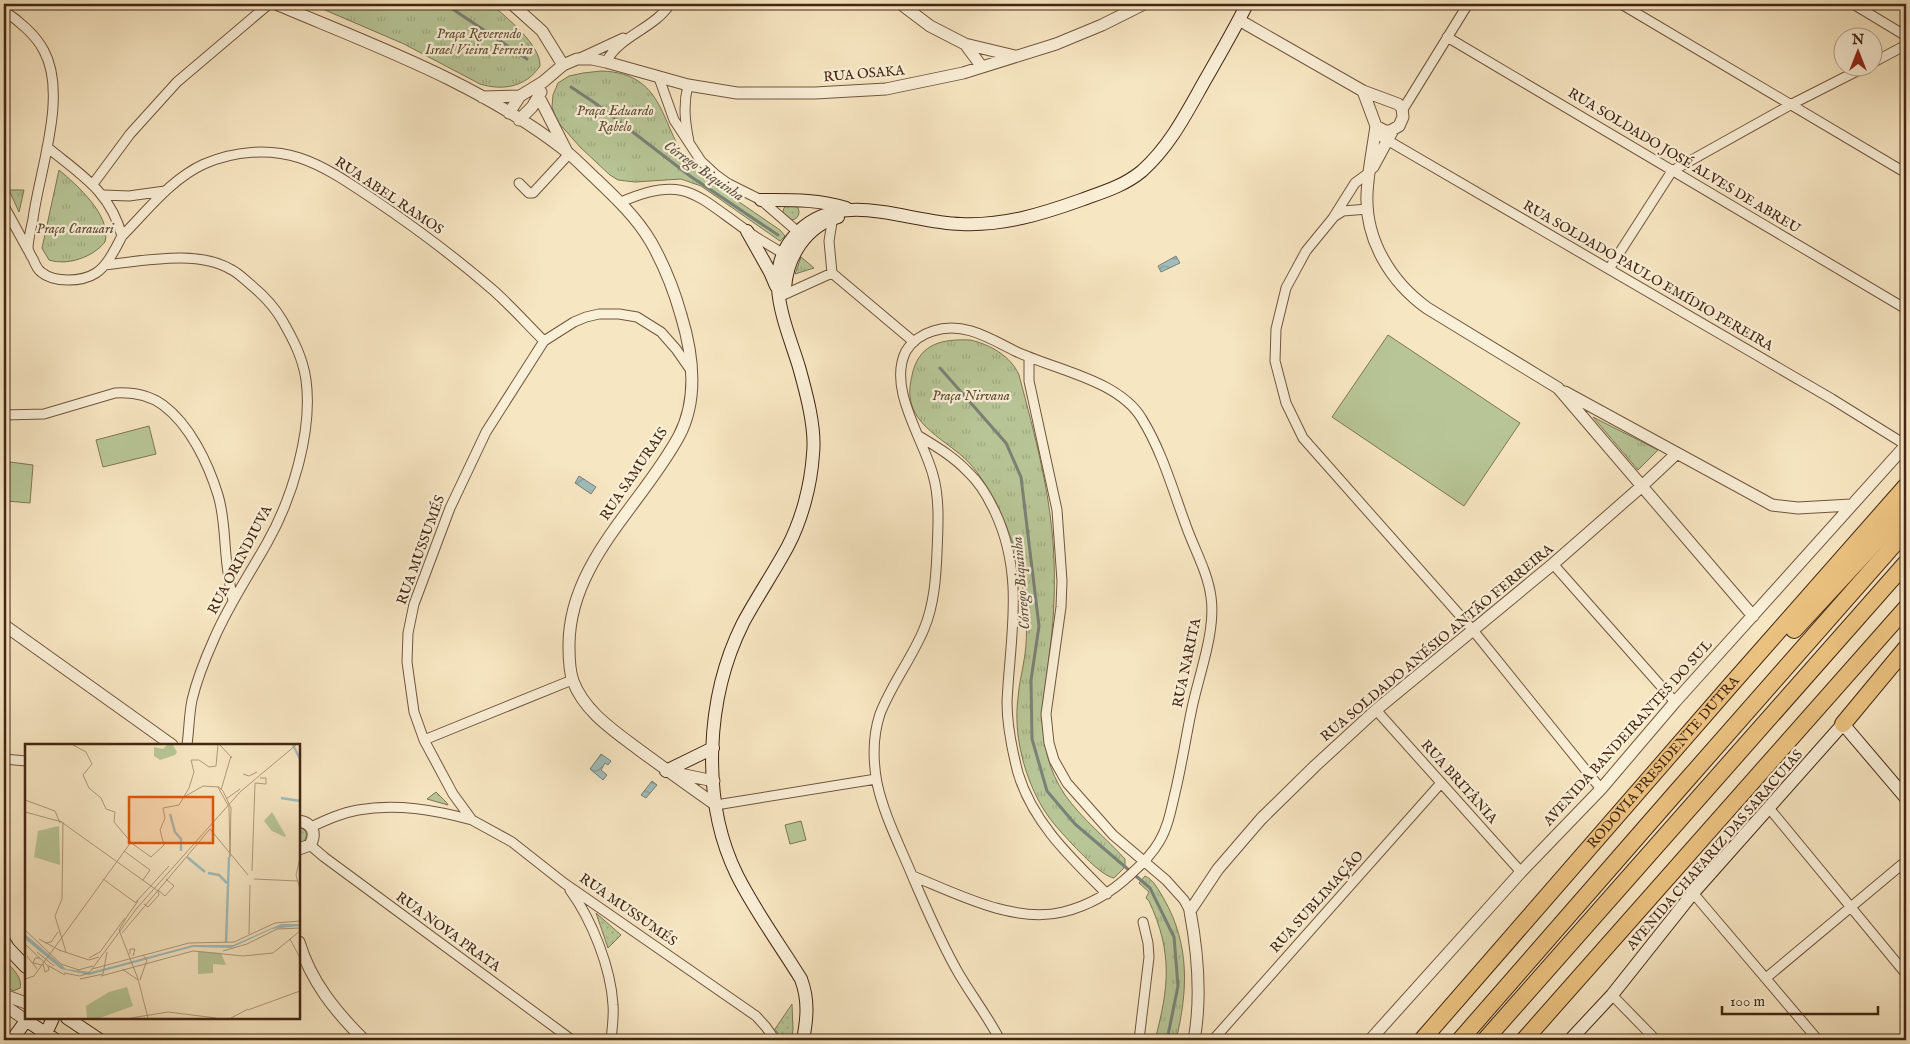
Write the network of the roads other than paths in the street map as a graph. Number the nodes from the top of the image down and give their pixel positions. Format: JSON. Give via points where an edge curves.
{"nodes":[{"id":1,"x":269,"y":4,"type":"edge"},
{"id":2,"x":276,"y":4,"type":"edge"},
{"id":3,"x":512,"y":4,"type":"edge"},
{"id":4,"x":670,"y":4,"type":"edge"},
{"id":5,"x":901,"y":4,"type":"edge"},
{"id":6,"x":1144,"y":4,"type":"edge"},
{"id":7,"x":1247,"y":4,"type":"edge"},
{"id":8,"x":1468,"y":4,"type":"edge"},
{"id":9,"x":1621,"y":4,"type":"edge"},
{"id":10,"x":1853,"y":4,"type":"edge"},
{"id":11,"x":4,"y":11,"type":"edge"},
{"id":12,"x":1239,"y":20,"type":"junction"},
{"id":13,"x":634,"y":32,"type":"junction"},
{"id":14,"x":1906,"y":36,"type":"edge"},
{"id":15,"x":1447,"y":37,"type":"junction"},
{"id":16,"x":965,"y":44,"type":"junction"},
{"id":17,"x":1906,"y":45,"type":"edge"},
{"id":18,"x":1015,"y":56,"type":"junction"},
{"id":19,"x":1882,"y":58,"type":"edge"},
{"id":20,"x":577,"y":59,"type":"junction"},
{"id":21,"x":606,"y":62,"type":"junction"},
{"id":22,"x":563,"y":66,"type":"junction"},
{"id":23,"x":982,"y":67,"type":"junction"},
{"id":24,"x":659,"y":78,"type":"junction"},
{"id":25,"x":1843,"y":78,"type":"edge"},
{"id":26,"x":543,"y":82,"type":"junction"},
{"id":27,"x":688,"y":85,"type":"junction"},
{"id":28,"x":1364,"y":91,"type":"junction"},
{"id":29,"x":520,"y":96,"type":"junction"},
{"id":30,"x":482,"y":97,"type":"junction"},
{"id":31,"x":540,"y":97,"type":"junction"},
{"id":32,"x":1390,"y":100,"type":"junction"},
{"id":33,"x":1792,"y":104,"type":"junction"},
{"id":34,"x":1402,"y":110,"type":"junction"},
{"id":35,"x":509,"y":113,"type":"junction"},
{"id":36,"x":519,"y":120,"type":"junction"},
{"id":37,"x":1374,"y":125,"type":"junction"},
{"id":38,"x":1390,"y":135,"type":"junction"},
{"id":39,"x":47,"y":147,"type":"junction"},
{"id":40,"x":690,"y":147,"type":"junction"},
{"id":41,"x":568,"y":153,"type":"junction"},
{"id":42,"x":1672,"y":171,"type":"junction"},
{"id":43,"x":1370,"y":172,"type":"junction"},
{"id":44,"x":1906,"y":173,"type":"edge"},
{"id":45,"x":519,"y":183,"type":"dead end"},
{"id":46,"x":93,"y":184,"type":"junction"},
{"id":47,"x":165,"y":191,"type":"junction"},
{"id":48,"x":104,"y":195,"type":"junction"},
{"id":49,"x":761,"y":200,"type":"junction"},
{"id":50,"x":621,"y":202,"type":"junction"},
{"id":51,"x":4,"y":206,"type":"edge"},
{"id":52,"x":1368,"y":209,"type":"junction"},
{"id":53,"x":854,"y":210,"type":"junction"},
{"id":54,"x":833,"y":215,"type":"junction"},
{"id":55,"x":1333,"y":218,"type":"junction"},
{"id":56,"x":12,"y":222,"type":"junction"},
{"id":57,"x":32,"y":222,"type":"junction"},
{"id":58,"x":746,"y":231,"type":"junction"},
{"id":59,"x":798,"y":232,"type":"junction"},
{"id":60,"x":122,"y":236,"type":"junction"},
{"id":61,"x":28,"y":250,"type":"junction"},
{"id":62,"x":782,"y":253,"type":"junction"},
{"id":63,"x":105,"y":265,"type":"junction"},
{"id":64,"x":1609,"y":269,"type":"junction"},
{"id":65,"x":832,"y":273,"type":"junction"},
{"id":66,"x":781,"y":294,"type":"junction"},
{"id":67,"x":1906,"y":309,"type":"edge"},
{"id":68,"x":544,"y":341,"type":"junction"},
{"id":69,"x":914,"y":342,"type":"junction"},
{"id":70,"x":1029,"y":357,"type":"junction"},
{"id":71,"x":692,"y":372,"type":"junction"},
{"id":72,"x":1558,"y":388,"type":"junction"},
{"id":73,"x":4,"y":415,"type":"edge"},
{"id":74,"x":920,"y":436,"type":"junction"},
{"id":75,"x":1906,"y":445,"type":"edge"},
{"id":76,"x":1676,"y":454,"type":"junction"},
{"id":77,"x":1642,"y":486,"type":"junction"},
{"id":78,"x":1906,"y":486,"type":"edge"},
{"id":79,"x":1851,"y":505,"type":"junction"},
{"id":80,"x":1906,"y":509,"type":"edge"},
{"id":81,"x":1906,"y":532,"type":"edge"},
{"id":82,"x":1906,"y":563,"type":"edge"},
{"id":83,"x":1553,"y":564,"type":"junction"},
{"id":84,"x":234,"y":600,"type":"junction"},
{"id":85,"x":1906,"y":608,"type":"edge"},
{"id":86,"x":1753,"y":616,"type":"junction"},
{"id":87,"x":4,"y":625,"type":"edge"},
{"id":88,"x":1472,"y":630,"type":"junction"},
{"id":89,"x":1906,"y":648,"type":"edge"},
{"id":90,"x":572,"y":680,"type":"junction"},
{"id":91,"x":1729,"y":687,"type":"junction"},
{"id":92,"x":1675,"y":702,"type":"junction"},
{"id":93,"x":1376,"y":710,"type":"junction"},
{"id":94,"x":1843,"y":724,"type":"junction"},
{"id":95,"x":424,"y":740,"type":"junction"},
{"id":96,"x":171,"y":744,"type":"edge"},
{"id":97,"x":187,"y":744,"type":"edge"},
{"id":98,"x":713,"y":748,"type":"junction"},
{"id":99,"x":4,"y":759,"type":"edge"},
{"id":100,"x":25,"y":761,"type":"edge"},
{"id":101,"x":666,"y":771,"type":"junction"},
{"id":102,"x":876,"y":779,"type":"junction"},
{"id":103,"x":714,"y":781,"type":"junction"},
{"id":104,"x":1441,"y":783,"type":"junction"},
{"id":105,"x":1601,"y":789,"type":"junction"},
{"id":106,"x":1906,"y":798,"type":"edge"},
{"id":107,"x":716,"y":805,"type":"junction"},
{"id":108,"x":1769,"y":808,"type":"junction"},
{"id":109,"x":472,"y":820,"type":"junction"},
{"id":110,"x":300,"y":821,"type":"edge"},
{"id":111,"x":311,"y":827,"type":"junction"},
{"id":112,"x":310,"y":844,"type":"junction"},
{"id":113,"x":300,"y":849,"type":"edge"},
{"id":114,"x":1906,"y":861,"type":"edge"},
{"id":115,"x":1141,"y":864,"type":"junction"},
{"id":116,"x":1521,"y":872,"type":"junction"},
{"id":117,"x":913,"y":876,"type":"junction"},
{"id":118,"x":564,"y":883,"type":"junction"},
{"id":119,"x":1693,"y":893,"type":"junction"},
{"id":120,"x":1107,"y":894,"type":"junction"},
{"id":121,"x":595,"y":904,"type":"junction"},
{"id":122,"x":1850,"y":908,"type":"junction"},
{"id":123,"x":584,"y":911,"type":"junction"},
{"id":124,"x":1190,"y":911,"type":"junction"},
{"id":125,"x":1143,"y":922,"type":"dead end"},
{"id":126,"x":4,"y":941,"type":"edge"},
{"id":127,"x":300,"y":945,"type":"edge"},
{"id":128,"x":25,"y":955,"type":"edge"},
{"id":129,"x":25,"y":966,"type":"edge"},
{"id":130,"x":1906,"y":974,"type":"edge"},
{"id":131,"x":1766,"y":978,"type":"junction"},
{"id":132,"x":4,"y":995,"type":"edge"},
{"id":133,"x":1612,"y":995,"type":"junction"},
{"id":134,"x":25,"y":1003,"type":"edge"},
{"id":135,"x":4,"y":1005,"type":"edge"},
{"id":136,"x":25,"y":1018,"type":"edge"},
{"id":137,"x":27,"y":1019,"type":"edge"},
{"id":138,"x":53,"y":1019,"type":"edge"},
{"id":139,"x":70,"y":1019,"type":"edge"},
{"id":140,"x":48,"y":1038,"type":"edge"},
{"id":141,"x":12,"y":1040,"type":"edge"},
{"id":142,"x":100,"y":1040,"type":"edge"},
{"id":143,"x":364,"y":1040,"type":"edge"},
{"id":144,"x":572,"y":1040,"type":"edge"},
{"id":145,"x":592,"y":1040,"type":"edge"},
{"id":146,"x":602,"y":1040,"type":"edge"},
{"id":147,"x":611,"y":1040,"type":"edge"},
{"id":148,"x":775,"y":1040,"type":"edge"},
{"id":149,"x":803,"y":1040,"type":"edge"},
{"id":150,"x":1000,"y":1040,"type":"edge"},
{"id":151,"x":1139,"y":1040,"type":"edge"},
{"id":152,"x":1194,"y":1040,"type":"edge"},
{"id":153,"x":1213,"y":1040,"type":"edge"},
{"id":154,"x":1370,"y":1040,"type":"edge"},
{"id":155,"x":1422,"y":1040,"type":"edge"},
{"id":156,"x":1460,"y":1040,"type":"edge"},
{"id":157,"x":1485,"y":1040,"type":"edge"},
{"id":158,"x":1524,"y":1040,"type":"edge"},
{"id":159,"x":1570,"y":1040,"type":"edge"},
{"id":160,"x":1656,"y":1040,"type":"edge"},
{"id":161,"x":1818,"y":1040,"type":"edge"}],
"edges":[{"from":1,"to":46,"type":"street","via":[[177,82],[130,134]]},
{"from":2,"to":30,"type":"street","name":"RUA SAMURAIS","via":[[406,58]]},
{"from":3,"to":22,"type":"street","via":[[542,31]]},
{"from":4,"to":13,"type":"street","via":[[659,16]]},
{"from":5,"to":16,"type":"street","via":[[926,23]]},
{"from":6,"to":18,"type":"street","name":"RUA OSAKA","via":[[1065,40]]},
{"from":7,"to":12,"type":"main road"},
{"from":8,"to":15,"type":"street"},
{"from":9,"to":33,"type":"street"},
{"from":10,"to":14,"type":"street"},
{"from":11,"to":39,"type":"street","via":[[36,38],[50,65],[53,90]]},
{"from":12,"to":28,"type":"street"},
{"from":12,"to":53,"type":"main road","via":[[1176,133],[1155,159],[1122,186],[1019,219],[982,224],[939,223]]},
{"from":13,"to":20,"type":"street"},
{"from":13,"to":21,"type":"street"},
{"from":15,"to":34,"type":"street"},
{"from":15,"to":42,"type":"street","name":"RUA SOLDADO JOSÉ ALVES DE ABREU"},
{"from":16,"to":18,"type":"street"},
{"from":16,"to":23,"type":"street"},
{"from":17,"to":19,"type":"street"},
{"from":18,"to":23,"type":"street","name":"RUA OSAKA"},
{"from":20,"to":21,"type":"street","name":"RUA OSAKA"},
{"from":20,"to":22,"type":"street"},
{"from":21,"to":24,"type":"street","name":"RUA OSAKA"},
{"from":22,"to":26,"type":"street"},
{"from":23,"to":27,"type":"street","name":"RUA OSAKA","via":[[886,89],[816,93],[737,92]]},
{"from":24,"to":27,"type":"street","name":"RUA OSAKA"},
{"from":24,"to":40,"type":"street","via":[[671,113]]},
{"from":25,"to":33,"type":"street"},
{"from":26,"to":29,"type":"street"},
{"from":26,"to":31,"type":"street"},
{"from":27,"to":40,"type":"street","via":[[684,113]]},
{"from":28,"to":32,"type":"street"},
{"from":28,"to":37,"type":"street"},
{"from":29,"to":30,"type":"street"},
{"from":29,"to":35,"type":"street"},
{"from":30,"to":35,"type":"street","name":"RUA SAMURAIS"},
{"from":31,"to":36,"type":"street"},
{"from":31,"to":41,"type":"street"},
{"from":32,"to":34,"type":"street"},
{"from":32,"to":37,"type":"street","via":[[1375,106]]},
{"from":33,"to":42,"type":"street"},
{"from":33,"to":44,"type":"street"},
{"from":34,"to":38,"type":"street","via":[[1402,122]]},
{"from":35,"to":36,"type":"street","name":"RUA SAMURAIS"},
{"from":36,"to":41,"type":"street","name":"RUA SAMURAIS"},
{"from":37,"to":38,"type":"street"},
{"from":37,"to":43,"type":"street"},
{"from":38,"to":43,"type":"street"},
{"from":38,"to":64,"type":"street","name":"RUA SOLDADO PAULO EMÍDIO PEREIRA"},
{"from":39,"to":46,"type":"street"},
{"from":39,"to":57,"type":"street"},
{"from":40,"to":49,"type":"street","via":[[716,175]]},
{"from":41,"to":45,"type":"street","via":[[533,193]]},
{"from":41,"to":50,"type":"street","name":"RUA SAMURAIS"},
{"from":42,"to":64,"type":"street"},
{"from":42,"to":67,"type":"street","name":"RUA SOLDADO JOSÉ ALVES DE ABREU"},
{"from":43,"to":52,"type":"street"},
{"from":43,"to":55,"type":"street","via":[[1355,183]]},
{"from":46,"to":48,"type":"street"},
{"from":47,"to":48,"type":"street","name":"RUA ABEL RAMOS","via":[[129,196]]},
{"from":47,"to":60,"type":"street","name":"RUA ABEL RAMOS"},
{"from":47,"to":68,"type":"street","name":"RUA ABEL RAMOS","via":[[203,165],[220,158],[263,152],[300,158],[358,189],[448,252]]},
{"from":48,"to":60,"type":"street"},
{"from":49,"to":53,"type":"main road","via":[[815,201]]},
{"from":49,"to":59,"type":"street"},
{"from":50,"to":58,"type":"street","via":[[655,190],[686,191],[701,197]]},
{"from":50,"to":71,"type":"street","name":"RUA SAMURAIS","via":[[650,240],[675,295],[685,328]]},
{"from":51,"to":56,"type":"street"},
{"from":52,"to":55,"type":"street","via":[[1343,211]]},
{"from":52,"to":72,"type":"street","via":[[1373,235],[1387,267],[1412,296]]},
{"from":53,"to":54,"type":"main road"},
{"from":54,"to":59,"type":"main road","via":[[817,217]]},
{"from":54,"to":65,"type":"street","via":[[829,253]]},
{"from":54,"to":66,"type":"main road","via":[[802,242],[792,256]]},
{"from":55,"to":88,"type":"street","via":[[1306,251],[1286,288],[1274,345],[1274,361],[1286,403],[1303,438]]},
{"from":56,"to":57,"type":"street","via":[[22,225]]},
{"from":56,"to":61,"type":"street"},
{"from":57,"to":61,"type":"street"},
{"from":58,"to":62,"type":"street"},
{"from":58,"to":66,"type":"main road"},
{"from":59,"to":62,"type":"main road"},
{"from":60,"to":63,"type":"street"},
{"from":61,"to":63,"type":"street","via":[[41,272],[63,279],[86,277]]},
{"from":62,"to":66,"type":"main road","via":[[778,269]]},
{"from":63,"to":84,"type":"street","name":"RUA ORINDIUVA","via":[[186,258],[216,263],[232,270],[276,310],[300,355],[306,379],[307,407],[298,468],[268,541]]},
{"from":64,"to":75,"type":"street","name":"RUA SOLDADO PAULO EMÍDIO PEREIRA"},
{"from":65,"to":66,"type":"street"},
{"from":65,"to":69,"type":"street"},
{"from":66,"to":98,"type":"main road","via":[[781,310],[800,371],[813,430],[810,479],[788,545],[732,647],[718,695]]},
{"from":68,"to":71,"type":"street","name":"RUA MUSSUMÉS","via":[[586,317],[599,314],[637,317],[661,332]]},
{"from":68,"to":95,"type":"street","name":"RUA MUSSUMÉS","via":[[486,432],[450,508],[414,604],[407,662],[414,712]]},
{"from":69,"to":70,"type":"street","name":"RUA NARITA","via":[[923,334],[944,328],[964,329]]},
{"from":69,"to":74,"type":"street","via":[[906,352],[901,386],[904,401]]},
{"from":70,"to":115,"type":"street","via":[[1028,381],[1056,510],[1062,581],[1046,714],[1049,743],[1067,784]]},
{"from":70,"to":115,"type":"street","name":"RUA NARITA","via":[[1105,385],[1139,413],[1161,459],[1211,593],[1208,635],[1171,812],[1161,838]]},
{"from":71,"to":90,"type":"street","name":"RUA SAMURAIS","via":[[688,412],[680,433],[644,490],[598,552],[576,599],[568,641]]},
{"from":72,"to":76,"type":"street"},
{"from":72,"to":77,"type":"street"},
{"from":73,"to":84,"type":"street","via":[[44,414],[127,392],[162,404],[195,444],[218,495],[228,578]]},
{"from":74,"to":102,"type":"street","via":[[937,500],[936,577],[922,633],[880,714],[874,749]]},
{"from":74,"to":120,"type":"street","via":[[969,472],[989,499],[999,522],[1012,570],[1014,612],[1007,703],[1010,737],[1019,775],[1030,801],[1055,841]]},
{"from":75,"to":79,"type":"street","name":"AVENIDA BANDEIRANTES DO SUL"},
{"from":76,"to":77,"type":"street","name":"RUA SOLDADO ANÉSIO ANTÃO FERREIRA"},
{"from":76,"to":79,"type":"street","via":[[1772,505],[1798,508]]},
{"from":77,"to":83,"type":"street","name":"RUA SOLDADO ANÉSIO ANTÃO FERREIRA"},
{"from":77,"to":86,"type":"street"},
{"from":78,"to":91,"type":"highway","name":"RODOVIA PRESIDENTE DUTRA"},
{"from":79,"to":86,"type":"street","name":"AVENIDA BANDEIRANTES DO SUL"},
{"from":80,"to":91,"type":"highway","via":[[1754,672]]},
{"from":81,"to":156,"type":"highway"},
{"from":82,"to":157,"type":"highway"},
{"from":83,"to":88,"type":"street","name":"RUA SOLDADO ANÉSIO ANTÃO FERREIRA"},
{"from":83,"to":92,"type":"street"},
{"from":84,"to":97,"type":"street","name":"RUA ORINDIUVA","via":[[200,673],[192,702]]},
{"from":85,"to":158,"type":"highway"},
{"from":86,"to":92,"type":"street","name":"AVENIDA BANDEIRANTES DO SUL"},
{"from":87,"to":96,"type":"street"},
{"from":88,"to":93,"type":"street","name":"RUA SOLDADO ANÉSIO ANTÃO FERREIRA"},
{"from":88,"to":105,"type":"street"},
{"from":89,"to":94,"type":"highway"},
{"from":90,"to":95,"type":"street"},
{"from":90,"to":101,"type":"street","name":"RUA SAMURAIS","via":[[596,715]]},
{"from":91,"to":155,"type":"highway","name":"RODOVIA PRESIDENTE DUTRA"},
{"from":92,"to":105,"type":"street","name":"AVENIDA BANDEIRANTES DO SUL"},
{"from":93,"to":104,"type":"street","name":"RUA BRITÂNIA"},
{"from":93,"to":124,"type":"street","name":"RUA SOLDADO ANÉSIO ANTÃO FERREIRA","via":[[1261,819],[1218,869]]},
{"from":94,"to":106,"type":"main road"},
{"from":94,"to":108,"type":"main road","name":"AVENIDA CHAFARIZ DAS SARACUIAS"},
{"from":95,"to":109,"type":"street","name":"RUA MUSSUMÉS","via":[[453,794]]},
{"from":98,"to":101,"type":"main road"},
{"from":98,"to":103,"type":"main road"},
{"from":99,"to":100,"type":"street"},
{"from":101,"to":103,"type":"street"},
{"from":101,"to":107,"type":"street","name":"RUA SAMURAIS"},
{"from":102,"to":107,"type":"street"},
{"from":102,"to":117,"type":"street","via":[[885,811]]},
{"from":103,"to":107,"type":"main road"},
{"from":104,"to":116,"type":"street","name":"RUA BRITÂNIA"},
{"from":104,"to":153,"type":"street","name":"RUA SUBLIMAÇÃO"},
{"from":105,"to":116,"type":"street","name":"AVENIDA BANDEIRANTES DO SUL"},
{"from":107,"to":149,"type":"main road","via":[[726,851],[736,874],[801,980],[807,1006]]},
{"from":108,"to":119,"type":"main road","name":"AVENIDA CHAFARIZ DAS SARACUIAS"},
{"from":108,"to":122,"type":"street"},
{"from":109,"to":111,"type":"street","via":[[416,808],[370,808]]},
{"from":109,"to":118,"type":"street","name":"RUA MUSSUMÉS","via":[[512,842]]},
{"from":110,"to":111,"type":"street"},
{"from":111,"to":112,"type":"street","via":[[314,836]]},
{"from":112,"to":113,"type":"street"},
{"from":112,"to":144,"type":"street","name":"RUA NOVA PRATA"},
{"from":114,"to":122,"type":"street"},
{"from":115,"to":120,"type":"street","name":"RUA NARITA"},
{"from":115,"to":124,"type":"street","via":[[1166,880]]},
{"from":116,"to":154,"type":"street","name":"AVENIDA BANDEIRANTES DO SUL"},
{"from":117,"to":120,"type":"street","name":"RUA NARITA","via":[[982,904],[1026,913],[1062,912]]},
{"from":117,"to":150,"type":"street","via":[[941,942]]},
{"from":118,"to":121,"type":"street","name":"RUA MUSSUMÉS"},
{"from":118,"to":123,"type":"street"},
{"from":119,"to":131,"type":"street"},
{"from":119,"to":133,"type":"main road","name":"AVENIDA CHAFARIZ DAS SARACUIAS"},
{"from":121,"to":123,"type":"street"},
{"from":121,"to":148,"type":"street","name":"RUA MUSSUMÉS","via":[[756,1016]]},
{"from":122,"to":130,"type":"street"},
{"from":122,"to":131,"type":"street"},
{"from":123,"to":147,"type":"street","via":[[608,976],[613,1006]]},
{"from":124,"to":152,"type":"street","via":[[1199,1001]]},
{"from":125,"to":151,"type":"street","via":[[1149,957]]},
{"from":126,"to":128,"type":"main road"},
{"from":126,"to":129,"type":"main road"},
{"from":127,"to":143,"type":"street","via":[[330,1004]]},
{"from":131,"to":161,"type":"street"},
{"from":132,"to":134,"type":"street"},
{"from":133,"to":159,"type":"main road","name":"AVENIDA CHAFARIZ DAS SARACUIAS"},
{"from":133,"to":160,"type":"street"},
{"from":135,"to":136,"type":"street"},
{"from":137,"to":140,"type":"main road"},
{"from":137,"to":141,"type":"main road"},
{"from":138,"to":140,"type":"main road"},
{"from":139,"to":142,"type":"main road"},
{"from":145,"to":146,"type":"street"}]}
